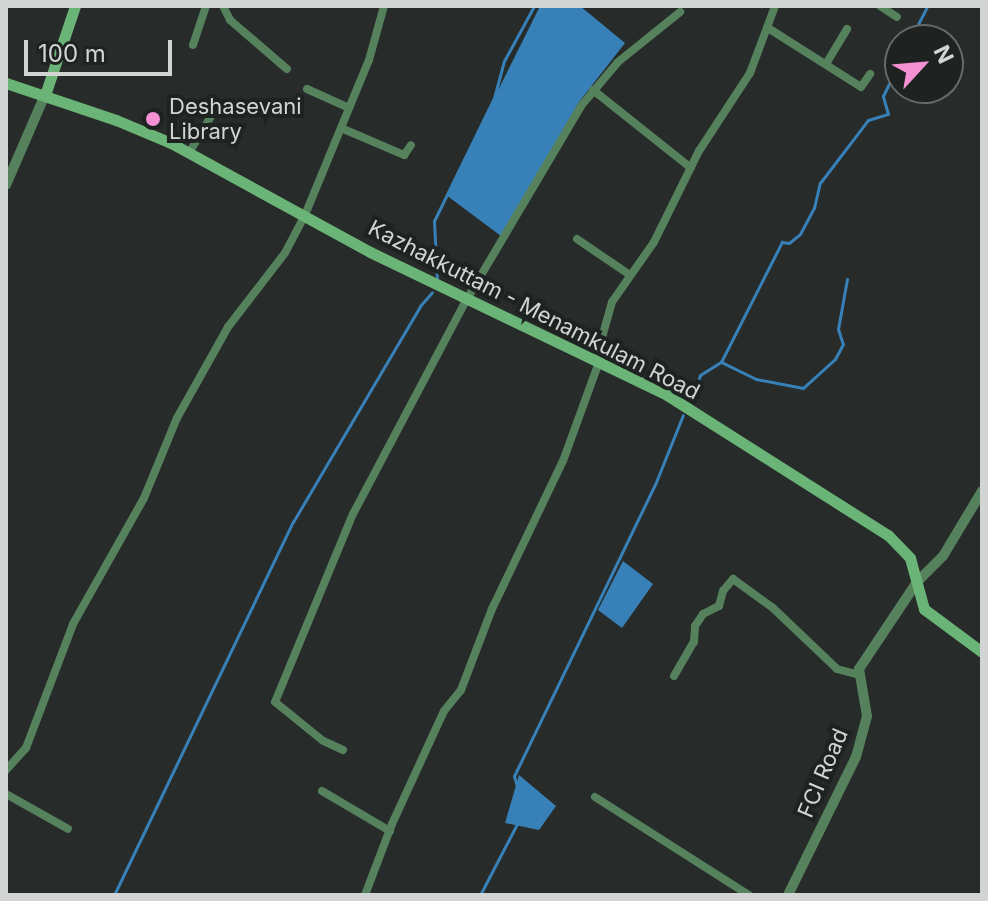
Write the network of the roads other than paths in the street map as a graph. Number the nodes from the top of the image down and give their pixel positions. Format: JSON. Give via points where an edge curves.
{"nodes":[{"id":1,"x":75,"y":6,"type":"edge"},
{"id":2,"x":206,"y":6,"type":"edge"},
{"id":3,"x":223,"y":6,"type":"edge"},
{"id":4,"x":384,"y":6,"type":"edge"},
{"id":5,"x":775,"y":6,"type":"edge"},
{"id":6,"x":880,"y":6,"type":"edge"},
{"id":7,"x":680,"y":12,"type":"dead end"},
{"id":8,"x":897,"y":17,"type":"dead end"},
{"id":9,"x":768,"y":28,"type":"junction"},
{"id":10,"x":847,"y":29,"type":"dead end"},
{"id":11,"x":193,"y":45,"type":"dead end"},
{"id":12,"x":826,"y":64,"type":"junction"},
{"id":13,"x":287,"y":69,"type":"dead end"},
{"id":14,"x":870,"y":74,"type":"dead end"},
{"id":15,"x":6,"y":83,"type":"edge"},
{"id":16,"x":307,"y":89,"type":"dead end"},
{"id":17,"x":593,"y":90,"type":"junction"},
{"id":18,"x":45,"y":95,"type":"junction"},
{"id":19,"x":216,"y":108,"type":"dead end"},
{"id":20,"x":349,"y":108,"type":"junction"},
{"id":21,"x":341,"y":128,"type":"junction"},
{"id":22,"x":411,"y":145,"type":"dead end"},
{"id":23,"x":189,"y":153,"type":"junction"},
{"id":24,"x":691,"y":168,"type":"junction"},
{"id":25,"x":6,"y":185,"type":"edge"},
{"id":26,"x":305,"y":215,"type":"junction"},
{"id":27,"x":577,"y":239,"type":"dead end"},
{"id":28,"x":630,"y":275,"type":"junction"},
{"id":29,"x":467,"y":299,"type":"junction"},
{"id":30,"x":598,"y":365,"type":"junction"},
{"id":31,"x":982,"y":491,"type":"edge"},
{"id":32,"x":917,"y":582,"type":"junction"},
{"id":33,"x":982,"y":652,"type":"edge"},
{"id":34,"x":860,"y":675,"type":"junction"},
{"id":35,"x":674,"y":676,"type":"dead end"},
{"id":36,"x":343,"y":750,"type":"dead end"},
{"id":37,"x":6,"y":770,"type":"edge"},
{"id":38,"x":322,"y":791,"type":"dead end"},
{"id":39,"x":6,"y":794,"type":"edge"},
{"id":40,"x":595,"y":797,"type":"dead end"},
{"id":41,"x":68,"y":829,"type":"dead end"},
{"id":42,"x":390,"y":831,"type":"junction"},
{"id":43,"x":365,"y":895,"type":"edge"},
{"id":44,"x":749,"y":895,"type":"edge"},
{"id":45,"x":788,"y":895,"type":"edge"}],
"edges":[{"from":1,"to":18,"type":"main road"},
{"from":2,"to":11,"type":"street"},
{"from":3,"to":13,"type":"street","via":[[230,20]]},
{"from":4,"to":20,"type":"street"},
{"from":5,"to":9,"type":"street"},
{"from":6,"to":8,"type":"street"},
{"from":7,"to":17,"type":"street","via":[[618,62]]},
{"from":9,"to":12,"type":"street"},
{"from":9,"to":24,"type":"street","via":[[750,73]]},
{"from":10,"to":12,"type":"street"},
{"from":12,"to":14,"type":"street","via":[[861,87]]},
{"from":15,"to":18,"type":"main road","name":"Kazhakkuttam - Menamkulam Road"},
{"from":16,"to":20,"type":"street"},
{"from":17,"to":24,"type":"street"},
{"from":17,"to":29,"type":"street"},
{"from":18,"to":23,"type":"main road","name":"Kazhakkuttam - Menamkulam Road"},
{"from":18,"to":25,"type":"street"},
{"from":19,"to":23,"type":"street"},
{"from":20,"to":21,"type":"street"},
{"from":21,"to":22,"type":"street","via":[[404,155]]},
{"from":21,"to":26,"type":"street"},
{"from":23,"to":26,"type":"main road","name":"Kazhakkuttam - Menamkulam Road"},
{"from":24,"to":28,"type":"street","via":[[674,207]]},
{"from":26,"to":29,"type":"main road","name":"Kazhakkuttam - Menamkulam Road"},
{"from":26,"to":37,"type":"street","via":[[285,253],[228,327],[177,418],[144,498],[73,624],[26,748]]},
{"from":27,"to":28,"type":"street"},
{"from":28,"to":30,"type":"street","via":[[612,302]]},
{"from":29,"to":30,"type":"main road","name":"Kazhakkuttam - Menamkulam Road"},
{"from":29,"to":36,"type":"street","via":[[370,479],[275,702]]},
{"from":30,"to":32,"type":"main road","name":"Kazhakkuttam - Menamkulam Road","via":[[667,395],[888,535],[910,558]]},
{"from":30,"to":42,"type":"street","via":[[563,461],[483,629],[477,656],[444,711]]},
{"from":31,"to":32,"type":"street","via":[[943,556]]},
{"from":32,"to":33,"type":"main road","name":"Kazhakkuttam - Menamkulam Road","via":[[924,609]]},
{"from":32,"to":34,"type":"street"},
{"from":34,"to":35,"type":"street","via":[[837,669],[773,608],[733,579],[719,606],[703,614],[695,626],[694,642]]},
{"from":34,"to":45,"type":"street","name":"FCI Road","via":[[867,716],[856,757]]},
{"from":38,"to":42,"type":"street"},
{"from":39,"to":41,"type":"street"},
{"from":40,"to":44,"type":"street"},
{"from":42,"to":43,"type":"street"}]}
